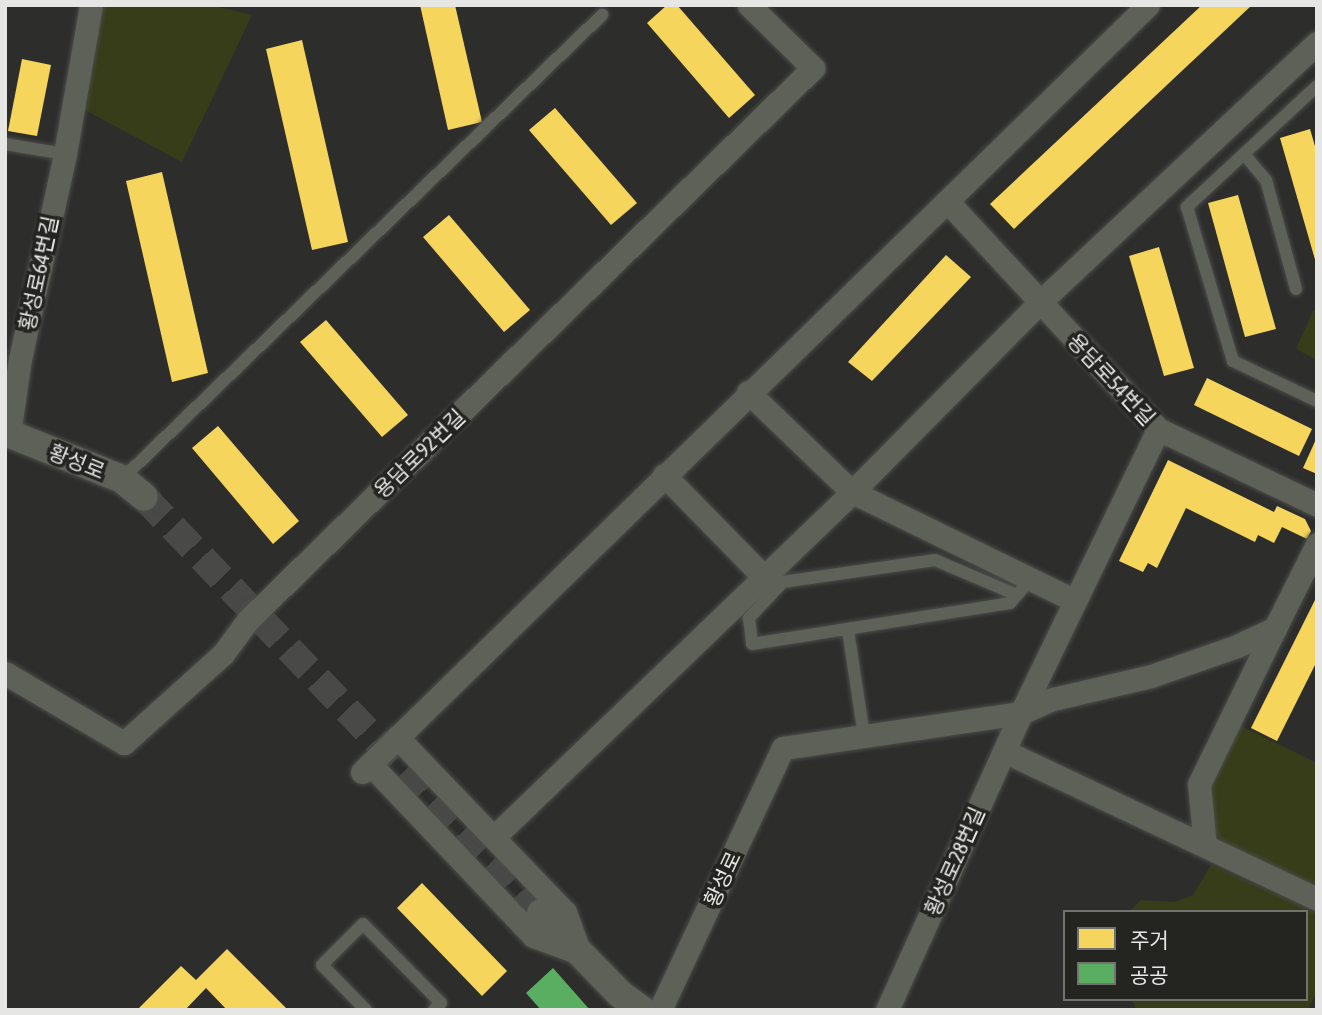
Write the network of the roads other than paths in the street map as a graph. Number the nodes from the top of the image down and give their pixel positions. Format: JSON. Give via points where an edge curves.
{"nodes":[{"id":1,"x":91,"y":5,"type":"edge"},
{"id":2,"x":749,"y":5,"type":"edge"},
{"id":3,"x":1148,"y":5,"type":"edge"},
{"id":4,"x":602,"y":15,"type":"dead end"},
{"id":5,"x":1317,"y":43,"type":"edge"},
{"id":6,"x":1317,"y":86,"type":"edge"},
{"id":7,"x":5,"y":144,"type":"edge"},
{"id":8,"x":65,"y":154,"type":"junction"},
{"id":9,"x":1244,"y":154,"type":"junction"},
{"id":10,"x":947,"y":201,"type":"junction"},
{"id":11,"x":1296,"y":289,"type":"dead end"},
{"id":12,"x":1040,"y":302,"type":"junction"},
{"id":13,"x":748,"y":393,"type":"junction"},
{"id":14,"x":1317,"y":401,"type":"edge"},
{"id":15,"x":1158,"y":429,"type":"junction"},
{"id":16,"x":7,"y":433,"type":"edge"},
{"id":17,"x":664,"y":475,"type":"junction"},
{"id":18,"x":122,"y":479,"type":"junction"},
{"id":19,"x":852,"y":492,"type":"junction"},
{"id":20,"x":144,"y":497,"type":"tunnel mouth"},
{"id":21,"x":1317,"y":505,"type":"edge"},
{"id":22,"x":1317,"y":544,"type":"edge"},
{"id":23,"x":764,"y":577,"type":"junction"},
{"id":24,"x":1024,"y":587,"type":"junction"},
{"id":25,"x":1075,"y":601,"type":"junction"},
{"id":26,"x":1275,"y":628,"type":"junction"},
{"id":27,"x":848,"y":630,"type":"junction"},
{"id":28,"x":5,"y":673,"type":"edge"},
{"id":29,"x":1021,"y":713,"type":"junction"},
{"id":30,"x":864,"y":736,"type":"junction"},
{"id":31,"x":397,"y":737,"type":"junction"},
{"id":32,"x":1004,"y":751,"type":"junction"},
{"id":33,"x":494,"y":837,"type":"junction"},
{"id":34,"x":1205,"y":846,"type":"junction"},
{"id":35,"x":1317,"y":899,"type":"edge"},
{"id":36,"x":541,"y":913,"type":"tunnel mouth"},
{"id":37,"x":580,"y":953,"type":"junction"},
{"id":38,"x":366,"y":1010,"type":"edge"},
{"id":39,"x":434,"y":1010,"type":"edge"},
{"id":40,"x":642,"y":1010,"type":"edge"},
{"id":41,"x":660,"y":1010,"type":"edge"},
{"id":42,"x":887,"y":1010,"type":"edge"}],
"edges":[{"from":1,"to":8,"type":"street","name":"황성로64번길"},
{"from":2,"to":28,"type":"street","name":"용담로92번길","via":[[813,68],[248,620],[223,654],[124,743]]},
{"from":3,"to":10,"type":"street"},
{"from":4,"to":18,"type":"lane"},
{"from":5,"to":12,"type":"street"},
{"from":6,"to":9,"type":"lane"},
{"from":7,"to":8,"type":"lane"},
{"from":8,"to":16,"type":"street","name":"황성로64번길"},
{"from":9,"to":11,"type":"lane","via":[[1266,180]]},
{"from":9,"to":14,"type":"lane","via":[[1187,207],[1217,310],[1233,361]]},
{"from":10,"to":12,"type":"street","name":"용담로54번길"},
{"from":10,"to":13,"type":"street"},
{"from":12,"to":15,"type":"street","name":"용담로54번길"},
{"from":12,"to":19,"type":"street"},
{"from":13,"to":17,"type":"street"},
{"from":13,"to":19,"type":"street"},
{"from":15,"to":21,"type":"street","name":"용담로54번길"},
{"from":15,"to":25,"type":"street","name":"황성로28번길"},
{"from":16,"to":18,"type":"street","name":"황성로"},
{"from":17,"to":23,"type":"street"},
{"from":17,"to":31,"type":"street"},
{"from":18,"to":20,"type":"street","name":"황성로"},
{"from":19,"to":23,"type":"street"},
{"from":19,"to":24,"type":"street"},
{"from":22,"to":26,"type":"street"},
{"from":23,"to":33,"type":"street"},
{"from":24,"to":25,"type":"street"},
{"from":24,"to":27,"type":"lane","via":[[1010,603]]},
{"from":24,"to":27,"type":"lane","via":[[935,560],[783,582],[748,618],[752,644]]},
{"from":25,"to":29,"type":"street","name":"황성로28번길"},
{"from":26,"to":29,"type":"street","via":[[1151,676],[1053,699]]},
{"from":26,"to":34,"type":"street","via":[[1199,785]]},
{"from":27,"to":30,"type":"lane"},
{"from":29,"to":30,"type":"street"},
{"from":29,"to":32,"type":"street","name":"황성로28번길"},
{"from":30,"to":41,"type":"street","name":"황성로","via":[[783,748]]},
{"from":31,"to":33,"type":"street"},
{"from":31,"to":37,"type":"street","via":[[366,768],[533,936]]},
{"from":32,"to":34,"type":"street"},
{"from":32,"to":42,"type":"street","name":"황성로28번길"},
{"from":33,"to":37,"type":"street","via":[[565,912]]},
{"from":34,"to":35,"type":"street"},
{"from":36,"to":37,"type":"street"},
{"from":37,"to":40,"type":"street","via":[[620,995]]},
{"from":38,"to":39,"type":"lane","via":[[321,965],[363,924],[441,1003]]}]}
